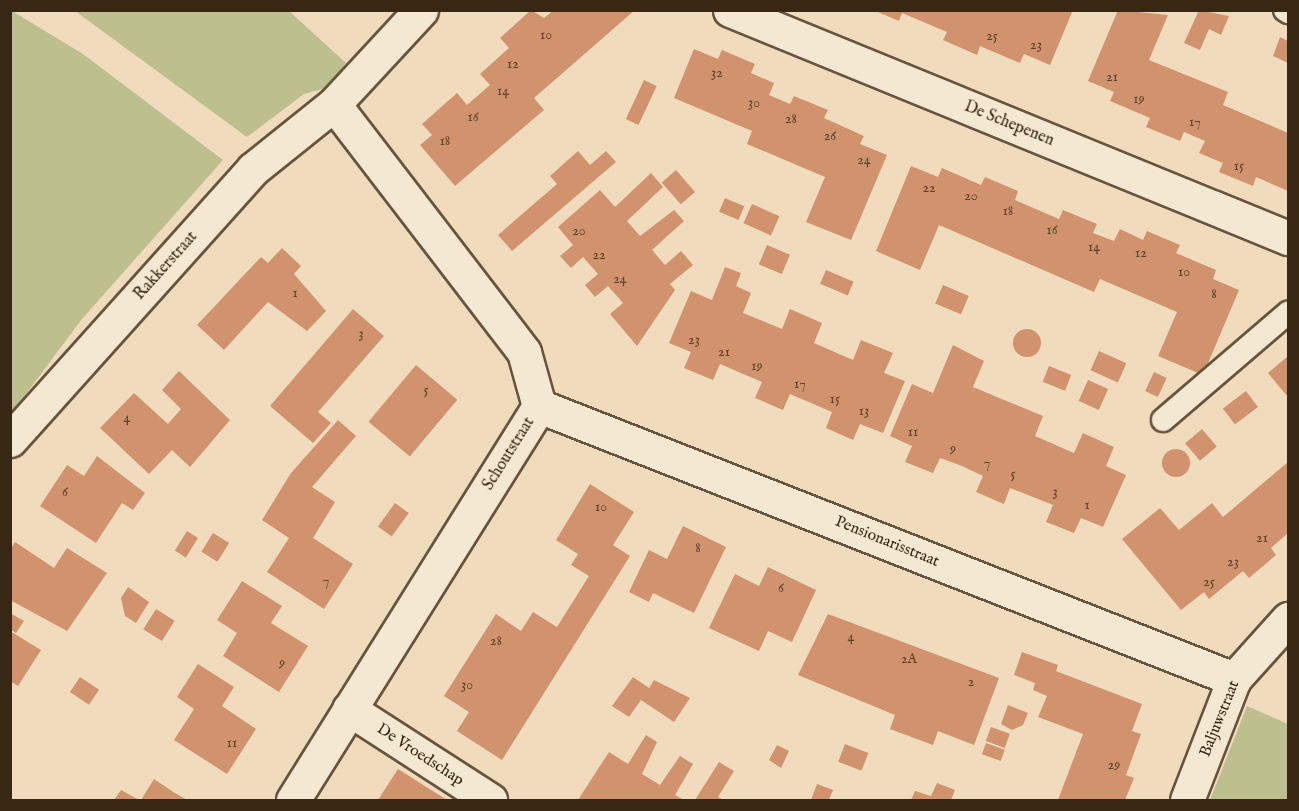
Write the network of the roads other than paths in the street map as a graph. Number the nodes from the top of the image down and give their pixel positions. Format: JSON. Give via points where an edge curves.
{"nodes":[{"id":1,"x":421,"y":10,"type":"edge"},
{"id":2,"x":730,"y":10,"type":"edge"},
{"id":3,"x":334,"y":104,"type":"junction"},
{"id":4,"x":1288,"y":238,"type":"edge"},
{"id":5,"x":1288,"y":313,"type":"edge"},
{"id":6,"x":539,"y":406,"type":"junction"},
{"id":7,"x":1163,"y":420,"type":"dead end"},
{"id":8,"x":10,"y":440,"type":"edge"},
{"id":9,"x":1288,"y":619,"type":"edge"},
{"id":10,"x":1234,"y":679,"type":"junction"},
{"id":11,"x":349,"y":709,"type":"junction"},
{"id":12,"x":293,"y":801,"type":"edge"},
{"id":13,"x":490,"y":801,"type":"edge"},
{"id":14,"x":1187,"y":801,"type":"edge"}],
"edges":[{"from":1,"to":3,"type":"street"},
{"from":2,"to":4,"type":"street","name":"De Schepenen"},
{"from":3,"to":6,"type":"street","name":"Schoutstraat","via":[[524,352]]},
{"from":3,"to":8,"type":"street","name":"Rakkerstraat","via":[[253,169]]},
{"from":5,"to":7,"type":"lane"},
{"from":6,"to":10,"type":"street","name":"Pensionarisstraat"},
{"from":6,"to":11,"type":"street","name":"Schoutstraat"},
{"from":9,"to":10,"type":"street","name":"Baljuwstraat"},
{"from":10,"to":14,"type":"street","name":"Baljuwstraat"},
{"from":11,"to":12,"type":"street","name":"Schoutstraat"},
{"from":11,"to":13,"type":"street","name":"De Vroedschap"}]}
